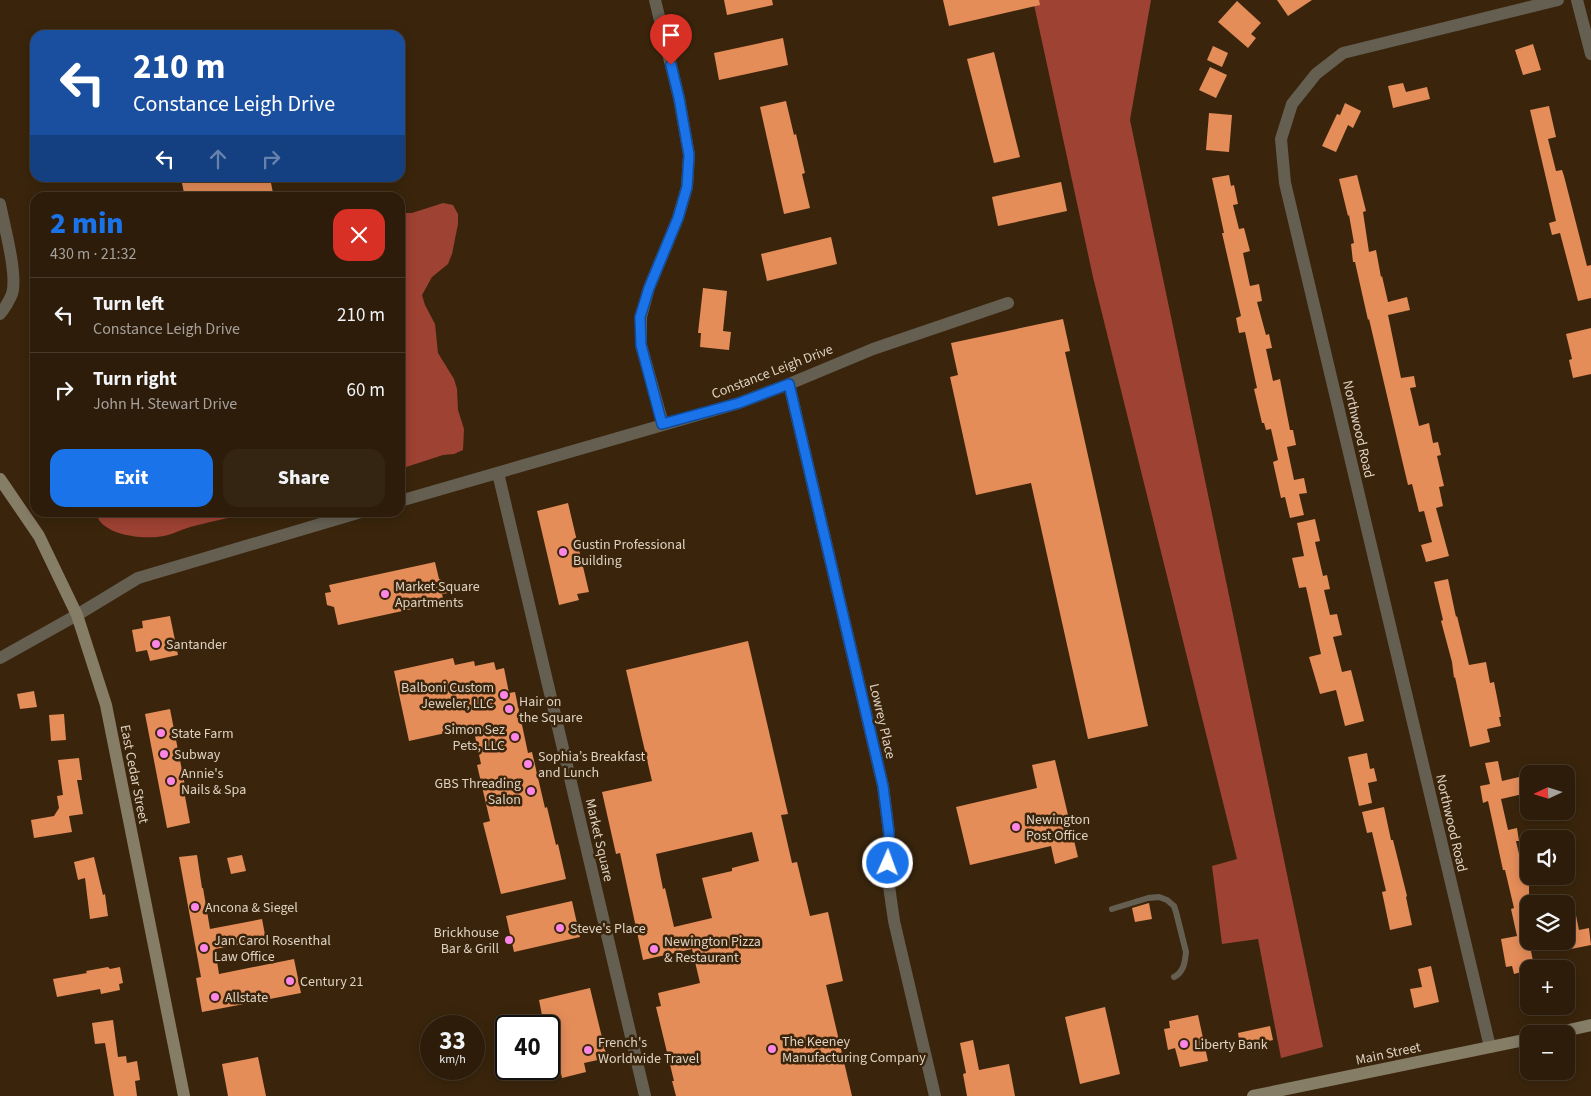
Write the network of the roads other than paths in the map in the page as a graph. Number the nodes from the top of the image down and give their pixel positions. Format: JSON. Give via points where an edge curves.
{"nodes":[{"id":1,"x":655,"y":0,"type":"edge"},
{"id":2,"x":1558,"y":0,"type":"edge"},
{"id":3,"x":1578,"y":0,"type":"edge"},
{"id":4,"x":1591,"y":54,"type":"edge"},
{"id":5,"x":0,"y":204,"type":"edge"},
{"id":6,"x":1008,"y":303,"type":"dead end"},
{"id":7,"x":0,"y":314,"type":"edge"},
{"id":8,"x":789,"y":384,"type":"junction"},
{"id":9,"x":662,"y":424,"type":"junction"},
{"id":10,"x":498,"y":473,"type":"junction"},
{"id":11,"x":0,"y":479,"type":"edge"},
{"id":12,"x":405,"y":500,"type":"edge"},
{"id":13,"x":344,"y":517,"type":"edge"},
{"id":14,"x":77,"y":615,"type":"junction"},
{"id":15,"x":0,"y":658,"type":"edge"},
{"id":16,"x":1112,"y":909,"type":"dead end"},
{"id":17,"x":1174,"y":977,"type":"dead end"},
{"id":18,"x":1591,"y":1025,"type":"edge"},
{"id":19,"x":1575,"y":1029,"type":"edge"},
{"id":20,"x":1520,"y":1041,"type":"edge"},
{"id":21,"x":1490,"y":1047,"type":"junction"},
{"id":22,"x":184,"y":1096,"type":"edge"},
{"id":23,"x":645,"y":1096,"type":"edge"},
{"id":24,"x":936,"y":1096,"type":"edge"},
{"id":25,"x":1253,"y":1096,"type":"edge"}],
"edges":[{"from":1,"to":9,"type":"street","via":[[689,155],[687,187],[678,218],[640,317],[641,345]]},
{"from":2,"to":21,"type":"street","name":"Northwood Road","via":[[1343,53],[1316,74],[1292,104],[1281,138],[1285,184]]},
{"from":3,"to":4,"type":"street"},
{"from":5,"to":7,"type":"street","via":[[13,286]]},
{"from":6,"to":8,"type":"street","name":"Constance Leigh Drive","via":[[872,349]]},
{"from":8,"to":9,"type":"street","name":"Constance Leigh Drive","via":[[739,403]]},
{"from":8,"to":24,"type":"street","name":"Lowrey Place","via":[[883,786],[889,833],[888,879],[894,921]]},
{"from":9,"to":10,"type":"street","name":"Constance Leigh Drive"},
{"from":10,"to":12,"type":"street","name":"Constance Leigh Drive"},
{"from":10,"to":23,"type":"street","name":"Market Square"},
{"from":11,"to":14,"type":"main road","name":"East Cedar Street","via":[[39,536]]},
{"from":13,"to":14,"type":"street","via":[[138,578]]},
{"from":14,"to":15,"type":"street"},
{"from":14,"to":22,"type":"main road","name":"East Cedar Street","via":[[106,705]]},
{"from":16,"to":17,"type":"lane","via":[[1148,898],[1159,897],[1170,902],[1176,912],[1186,952],[1183,969]]},
{"from":18,"to":19,"type":"main road"},
{"from":20,"to":21,"type":"main road","name":"Main Street"},
{"from":21,"to":25,"type":"main road","name":"Main Street"}]}
